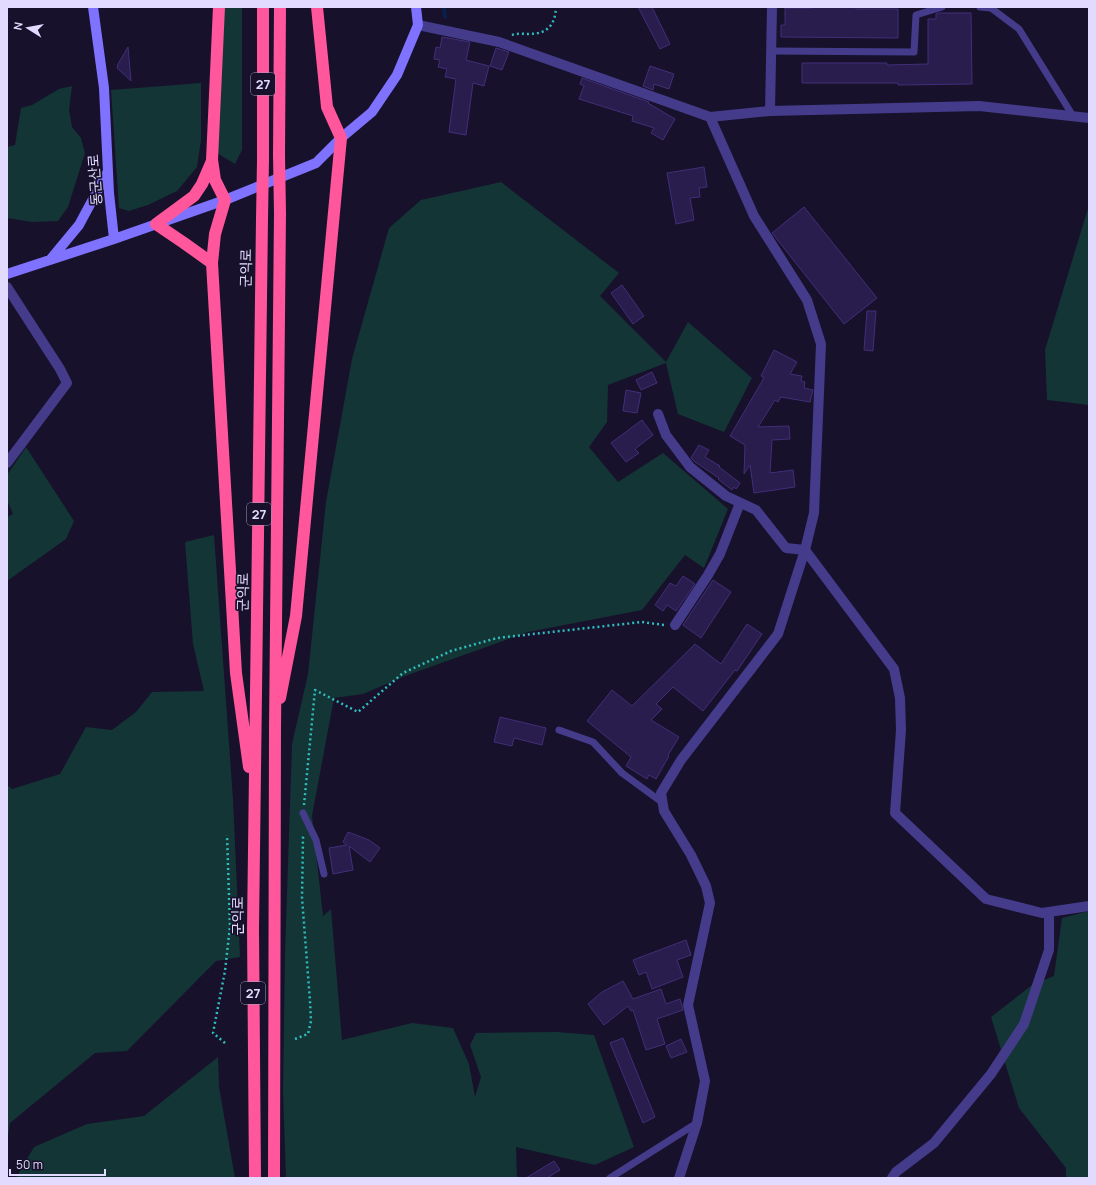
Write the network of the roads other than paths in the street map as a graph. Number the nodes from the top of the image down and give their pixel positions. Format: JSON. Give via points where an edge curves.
{"nodes":[{"id":1,"x":93,"y":7,"type":"edge"},
{"id":2,"x":219,"y":7,"type":"edge"},
{"id":3,"x":263,"y":7,"type":"edge"},
{"id":4,"x":280,"y":7,"type":"edge"},
{"id":5,"x":317,"y":7,"type":"edge"},
{"id":6,"x":416,"y":7,"type":"edge"},
{"id":7,"x":772,"y":7,"type":"edge"},
{"id":8,"x":942,"y":7,"type":"edge"},
{"id":9,"x":980,"y":7,"type":"edge"},
{"id":10,"x":418,"y":25,"type":"junction"},
{"id":11,"x":771,"y":51,"type":"junction"},
{"id":12,"x":770,"y":111,"type":"junction"},
{"id":13,"x":1073,"y":116,"type":"junction"},
{"id":14,"x":710,"y":117,"type":"junction"},
{"id":15,"x":1089,"y":118,"type":"edge"},
{"id":16,"x":341,"y":138,"type":"junction"},
{"id":17,"x":212,"y":160,"type":"junction"},
{"id":18,"x":108,"y":171,"type":"junction"},
{"id":19,"x":225,"y":200,"type":"junction"},
{"id":20,"x":156,"y":224,"type":"junction"},
{"id":21,"x":114,"y":239,"type":"junction"},
{"id":22,"x":50,"y":260,"type":"junction"},
{"id":23,"x":212,"y":263,"type":"junction"},
{"id":24,"x":7,"y":274,"type":"edge"},
{"id":25,"x":7,"y":287,"type":"edge"},
{"id":26,"x":658,"y":414,"type":"dead end"},
{"id":27,"x":7,"y":463,"type":"edge"},
{"id":28,"x":740,"y":503,"type":"junction"},
{"id":29,"x":805,"y":550,"type":"junction"},
{"id":30,"x":675,"y":626,"type":"road end"},
{"id":31,"x":275,"y":729,"type":"junction"},
{"id":32,"x":559,"y":730,"type":"dead end"},
{"id":33,"x":662,"y":803,"type":"junction"},
{"id":34,"x":254,"y":808,"type":"junction"},
{"id":35,"x":303,"y":813,"type":"road end"},
{"id":36,"x":324,"y":874,"type":"dead end"},
{"id":37,"x":1089,"y":906,"type":"edge"},
{"id":38,"x":1049,"y":912,"type":"junction"},
{"id":39,"x":696,"y":1123,"type":"junction"},
{"id":40,"x":256,"y":1178,"type":"edge"},
{"id":41,"x":274,"y":1178,"type":"edge"},
{"id":42,"x":610,"y":1178,"type":"edge"},
{"id":43,"x":679,"y":1178,"type":"edge"},
{"id":44,"x":892,"y":1178,"type":"edge"}],
"edges":[{"from":1,"to":18,"type":"street","name":"동군산로","via":[[104,88]]},
{"from":2,"to":17,"type":"highway"},
{"from":3,"to":34,"type":"highway","name":"군익로","number":"27","bridge":true},
{"from":4,"to":31,"type":"highway","number":"27","bridge":true},
{"from":5,"to":16,"type":"highway","via":[[327,107]]},
{"from":6,"to":10,"type":"street"},
{"from":7,"to":11,"type":"street"},
{"from":8,"to":11,"type":"lane","via":[[916,15],[914,52]]},
{"from":9,"to":13,"type":"lane","via":[[991,8],[1019,29]]},
{"from":10,"to":14,"type":"street","via":[[499,42]]},
{"from":10,"to":16,"type":"street","via":[[397,74],[372,112]]},
{"from":11,"to":12,"type":"street"},
{"from":12,"to":13,"type":"street","via":[[979,106]]},
{"from":12,"to":14,"type":"street"},
{"from":13,"to":15,"type":"street"},
{"from":14,"to":29,"type":"street","via":[[754,216],[807,300],[821,344],[814,513]]},
{"from":16,"to":19,"type":"street","via":[[316,162]]},
{"from":16,"to":31,"type":"highway","via":[[296,616]]},
{"from":17,"to":19,"type":"highway","via":[[215,180]]},
{"from":17,"to":20,"type":"highway","via":[[194,196]]},
{"from":18,"to":21,"type":"street","name":"동군산로"},
{"from":18,"to":22,"type":"street","via":[[79,225]]},
{"from":19,"to":20,"type":"street"},
{"from":19,"to":23,"type":"highway","via":[[215,234]]},
{"from":20,"to":21,"type":"street"},
{"from":20,"to":23,"type":"highway"},
{"from":21,"to":22,"type":"street"},
{"from":22,"to":24,"type":"street"},
{"from":23,"to":34,"type":"highway","via":[[236,673]]},
{"from":25,"to":27,"type":"street","via":[[67,383]]},
{"from":26,"to":28,"type":"street","via":[[666,435],[690,466],[726,496]]},
{"from":28,"to":29,"type":"street","via":[[756,510],[786,548]]},
{"from":28,"to":30,"type":"street","via":[[720,554]]},
{"from":29,"to":33,"type":"street","via":[[778,634],[680,760],[661,793]]},
{"from":29,"to":38,"type":"street","via":[[894,668],[900,698],[901,730],[895,813],[986,899],[1042,913]]},
{"from":31,"to":41,"type":"highway","number":"27"},
{"from":32,"to":33,"type":"lane","via":[[593,742],[622,773]]},
{"from":33,"to":39,"type":"street","via":[[706,886],[710,903],[688,1005],[705,1081]]},
{"from":34,"to":40,"type":"highway","name":"군익로","number":"27"},
{"from":35,"to":36,"type":"lane","via":[[316,840]]},
{"from":37,"to":38,"type":"street"},
{"from":38,"to":44,"type":"street","via":[[1049,950],[1024,1024],[991,1074],[934,1143],[896,1172]]},
{"from":39,"to":42,"type":"lane"},
{"from":39,"to":43,"type":"street"}]}
